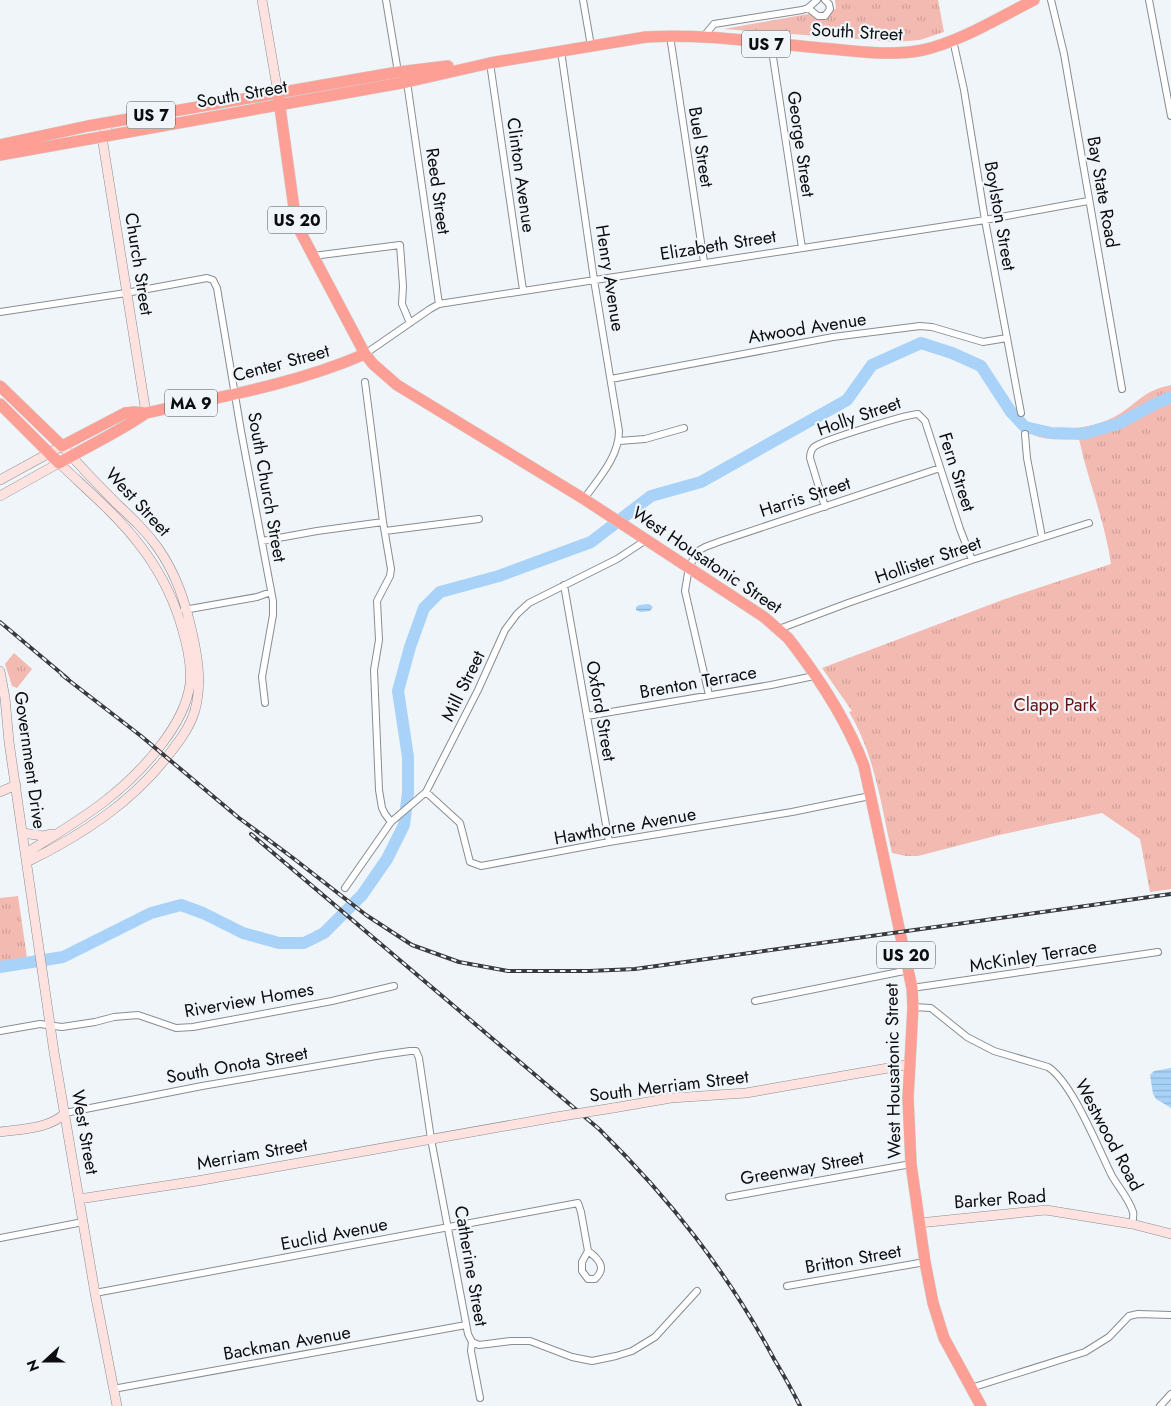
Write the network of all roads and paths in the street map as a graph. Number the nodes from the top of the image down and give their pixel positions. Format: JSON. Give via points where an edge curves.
{"nodes":[{"id":1,"x":262,"y":0,"type":"edge"},
{"id":2,"x":386,"y":0,"type":"edge"},
{"id":3,"x":583,"y":0,"type":"edge"},
{"id":4,"x":817,"y":0,"type":"edge"},
{"id":5,"x":825,"y":0,"type":"edge"},
{"id":6,"x":1034,"y":0,"type":"edge"},
{"id":7,"x":1051,"y":0,"type":"edge"},
{"id":8,"x":1149,"y":0,"type":"edge"},
{"id":9,"x":808,"y":8,"type":"junction"},
{"id":10,"x":670,"y":36,"type":"junction"},
{"id":11,"x":703,"y":37,"type":"junction"},
{"id":12,"x":953,"y":40,"type":"junction"},
{"id":13,"x":771,"y":44,"type":"junction"},
{"id":14,"x":590,"y":46,"type":"junction"},
{"id":15,"x":562,"y":51,"type":"junction"},
{"id":16,"x":490,"y":63,"type":"junction"},
{"id":17,"x":398,"y":72,"type":"junction"},
{"id":18,"x":407,"y":82,"type":"junction"},
{"id":19,"x":279,"y":99,"type":"junction"},
{"id":20,"x":1171,"y":116,"type":"edge"},
{"id":21,"x":110,"y":122,"type":"junction"},
{"id":22,"x":102,"y":137,"type":"junction"},
{"id":23,"x":0,"y":143,"type":"edge"},
{"id":24,"x":0,"y":155,"type":"edge"},
{"id":25,"x":1088,"y":201,"type":"junction"},
{"id":26,"x":985,"y":220,"type":"junction"},
{"id":27,"x":802,"y":248,"type":"junction"},
{"id":28,"x":313,"y":256,"type":"junction"},
{"id":29,"x":704,"y":262,"type":"junction"},
{"id":30,"x":594,"y":280,"type":"junction"},
{"id":31,"x":522,"y":290,"type":"junction"},
{"id":32,"x":126,"y":293,"type":"junction"},
{"id":33,"x":439,"y":304,"type":"junction"},
{"id":34,"x":0,"y":312,"type":"edge"},
{"id":35,"x":410,"y":323,"type":"junction"},
{"id":36,"x":1007,"y":338,"type":"junction"},
{"id":37,"x":366,"y":354,"type":"junction"},
{"id":38,"x":611,"y":378,"type":"junction"},
{"id":39,"x":365,"y":382,"type":"dead end"},
{"id":40,"x":0,"y":386,"type":"edge"},
{"id":41,"x":1122,"y":389,"type":"dead end"},
{"id":42,"x":235,"y":393,"type":"junction"},
{"id":43,"x":0,"y":404,"type":"edge"},
{"id":44,"x":146,"y":413,"type":"junction"},
{"id":45,"x":1021,"y":413,"type":"dead end"},
{"id":46,"x":925,"y":421,"type":"joint"},
{"id":47,"x":684,"y":428,"type":"dead end"},
{"id":48,"x":1025,"y":434,"type":"dead end"},
{"id":49,"x":619,"y":441,"type":"junction"},
{"id":50,"x":62,"y":446,"type":"junction"},
{"id":51,"x":49,"y":454,"type":"junction"},
{"id":52,"x":71,"y":456,"type":"junction"},
{"id":53,"x":59,"y":463,"type":"junction"},
{"id":54,"x":940,"y":468,"type":"junction"},
{"id":55,"x":0,"y":480,"type":"edge"},
{"id":56,"x":0,"y":496,"type":"edge"},
{"id":57,"x":584,"y":500,"type":"junction"},
{"id":58,"x":825,"y":507,"type":"junction"},
{"id":59,"x":479,"y":519,"type":"dead end"},
{"id":60,"x":382,"y":522,"type":"junction"},
{"id":61,"x":1089,"y":523,"type":"dead end"},
{"id":62,"x":385,"y":531,"type":"junction"},
{"id":63,"x":1042,"y":537,"type":"junction"},
{"id":64,"x":642,"y":538,"type":"junction"},
{"id":65,"x":262,"y":541,"type":"junction"},
{"id":66,"x":972,"y":560,"type":"junction"},
{"id":67,"x":689,"y":567,"type":"junction"},
{"id":68,"x":564,"y":585,"type":"junction"},
{"id":69,"x":271,"y":592,"type":"junction"},
{"id":70,"x":187,"y":610,"type":"junction"},
{"id":71,"x":177,"y":612,"type":"junction"},
{"id":72,"x":779,"y":629,"type":"junction"},
{"id":73,"x":0,"y":671,"type":"edge"},
{"id":74,"x":814,"y":676,"type":"junction"},
{"id":75,"x":709,"y":695,"type":"junction"},
{"id":76,"x":0,"y":697,"type":"edge"},
{"id":77,"x":264,"y":703,"type":"dead end"},
{"id":78,"x":587,"y":716,"type":"junction"},
{"id":79,"x":8,"y":730,"type":"junction"},
{"id":80,"x":16,"y":785,"type":"junction"},
{"id":81,"x":0,"y":792,"type":"edge"},
{"id":82,"x":426,"y":792,"type":"junction"},
{"id":83,"x":870,"y":796,"type":"junction"},
{"id":84,"x":391,"y":822,"type":"junction"},
{"id":85,"x":64,"y":829,"type":"junction"},
{"id":86,"x":23,"y":833,"type":"junction"},
{"id":87,"x":608,"y":842,"type":"junction"},
{"id":88,"x":26,"y":858,"type":"junction"},
{"id":89,"x":345,"y":888,"type":"dead end"},
{"id":90,"x":1158,"y":952,"type":"dead end"},
{"id":91,"x":909,"y":970,"type":"junction"},
{"id":92,"x":394,"y":986,"type":"dead end"},
{"id":93,"x":912,"y":988,"type":"junction"},
{"id":94,"x":756,"y":1002,"type":"dead end"},
{"id":95,"x":913,"y":1007,"type":"junction"},
{"id":96,"x":50,"y":1025,"type":"junction"},
{"id":97,"x":0,"y":1031,"type":"edge"},
{"id":98,"x":416,"y":1052,"type":"joint"},
{"id":99,"x":911,"y":1064,"type":"junction"},
{"id":100,"x":65,"y":1113,"type":"junction"},
{"id":101,"x":0,"y":1132,"type":"edge"},
{"id":102,"x":431,"y":1139,"type":"junction"},
{"id":103,"x":911,"y":1164,"type":"junction"},
{"id":104,"x":729,"y":1197,"type":"dead end"},
{"id":105,"x":79,"y":1199,"type":"junction"},
{"id":106,"x":83,"y":1222,"type":"junction"},
{"id":107,"x":919,"y":1223,"type":"junction"},
{"id":108,"x":1132,"y":1224,"type":"junction"},
{"id":109,"x":449,"y":1227,"type":"junction"},
{"id":110,"x":1171,"y":1234,"type":"edge"},
{"id":111,"x":0,"y":1238,"type":"edge"},
{"id":112,"x":588,"y":1251,"type":"dead end"},
{"id":113,"x":925,"y":1262,"type":"junction"},
{"id":114,"x":787,"y":1286,"type":"dead end"},
{"id":115,"x":697,"y":1291,"type":"dead end"},
{"id":116,"x":95,"y":1293,"type":"junction"},
{"id":117,"x":1171,"y":1316,"type":"edge"},
{"id":118,"x":466,"y":1325,"type":"junction"},
{"id":119,"x":472,"y":1342,"type":"junction"},
{"id":120,"x":971,"y":1388,"type":"junction"},
{"id":121,"x":113,"y":1389,"type":"junction"},
{"id":122,"x":1171,"y":1394,"type":"edge"},
{"id":123,"x":480,"y":1398,"type":"dead end"},
{"id":124,"x":117,"y":1406,"type":"edge"},
{"id":125,"x":981,"y":1406,"type":"edge"},
{"id":126,"x":1160,"y":1406,"type":"edge"}],
"edges":[{"from":1,"to":19,"type":"street"},
{"from":2,"to":17,"type":"street"},
{"from":3,"to":14,"type":"street"},
{"from":4,"to":9,"type":"street"},
{"from":5,"to":9,"type":"street","via":[[830,9],[825,16],[818,16]]},
{"from":6,"to":12,"type":"highway","name":"South Street","number":"US 7"},
{"from":7,"to":25,"type":"street","name":"Bay State Road","via":[[1064,54]]},
{"from":8,"to":20,"type":"street"},
{"from":9,"to":11,"type":"street","via":[[714,24]]},
{"from":10,"to":11,"type":"highway","name":"South Street","number":"US 7"},
{"from":10,"to":14,"type":"highway","name":"South Street","number":"US 7"},
{"from":10,"to":29,"type":"street","name":"Buel Street"},
{"from":11,"to":13,"type":"highway","name":"South Street","number":"US 7"},
{"from":12,"to":13,"type":"highway","name":"South Street","number":"US 7","via":[[924,50],[889,53]]},
{"from":12,"to":26,"type":"street","name":"Boylston Street"},
{"from":13,"to":27,"type":"street","name":"George Street"},
{"from":14,"to":15,"type":"highway","name":"South Street","number":"US 7"},
{"from":15,"to":16,"type":"highway","name":"South Street","number":"US 7"},
{"from":15,"to":30,"type":"street","name":"Henry Avenue"},
{"from":16,"to":17,"type":"highway","name":"South Street","number":"US 7"},
{"from":16,"to":18,"type":"highway","name":"South Street","number":"US 7"},
{"from":16,"to":31,"type":"street","name":"Clinton Avenue"},
{"from":17,"to":19,"type":"highway","name":"South Street","number":"US 7"},
{"from":18,"to":19,"type":"highway","name":"South Street","number":"US 7"},
{"from":18,"to":33,"type":"street","name":"Reed Street"},
{"from":19,"to":21,"type":"highway","name":"South Street","number":"US 7"},
{"from":19,"to":22,"type":"highway","name":"South Street","number":"US 7"},
{"from":19,"to":28,"type":"highway","name":"West Housatonic Street","number":"US 20","via":[[294,208],[301,233]]},
{"from":21,"to":22,"type":"street"},
{"from":21,"to":23,"type":"highway","name":"South Street","number":"US 7"},
{"from":22,"to":24,"type":"highway","name":"South Street","number":"US 7"},
{"from":22,"to":32,"type":"street","name":"Church Street"},
{"from":25,"to":26,"type":"street","name":"Elizabeth Street"},
{"from":25,"to":41,"type":"street","name":"Bay State Road"},
{"from":26,"to":27,"type":"street","name":"Elizabeth Street"},
{"from":26,"to":36,"type":"street","name":"Boylston Street"},
{"from":27,"to":29,"type":"street","name":"Elizabeth Street"},
{"from":28,"to":35,"type":"street","via":[[400,245],[402,304]]},
{"from":28,"to":37,"type":"highway","name":"West Housatonic Street","number":"US 20"},
{"from":29,"to":30,"type":"street","name":"Elizabeth Street"},
{"from":30,"to":31,"type":"street","name":"Elizabeth Street"},
{"from":30,"to":38,"type":"street","name":"Henry Avenue"},
{"from":31,"to":33,"type":"street","name":"Elizabeth Street"},
{"from":32,"to":34,"type":"street"},
{"from":32,"to":42,"type":"street","name":"South Church Street","via":[[212,278],[217,288]]},
{"from":32,"to":44,"type":"street","name":"Church Street"},
{"from":33,"to":35,"type":"street","name":"Elizabeth Street"},
{"from":35,"to":37,"type":"street","name":"Elizabeth Street"},
{"from":36,"to":38,"type":"street","name":"Atwood Avenue","via":[[983,342],[920,326],[833,337]]},
{"from":36,"to":45,"type":"street","name":"Boylston Street"},
{"from":37,"to":42,"type":"highway","name":"Center Street","number":"MA 9","via":[[322,372]]},
{"from":37,"to":57,"type":"highway","name":"West Housatonic Street","number":"US 20","via":[[397,385]]},
{"from":38,"to":49,"type":"street","name":"Henry Avenue"},
{"from":39,"to":60,"type":"street"},
{"from":40,"to":50,"type":"highway","name":"West Street"},
{"from":42,"to":44,"type":"highway","name":"Center Street","number":"MA 9"},
{"from":42,"to":65,"type":"street","name":"South Church Street"},
{"from":43,"to":51,"type":"highway","name":"West Street"},
{"from":44,"to":50,"type":"highway","name":"Center Street","number":"MA 9","via":[[125,414]]},
{"from":44,"to":52,"type":"highway","name":"Center Street","number":"MA 9"},
{"from":46,"to":54,"type":"street","name":"Fern Street"},
{"from":46,"to":58,"type":"street","name":"Holly Street","via":[[918,414],[912,414],[814,447],[810,453],[811,461]]},
{"from":47,"to":49,"type":"street","via":[[644,439]]},
{"from":48,"to":63,"type":"street"},
{"from":49,"to":57,"type":"street","via":[[616,452]]},
{"from":50,"to":51,"type":"street","name":"Center Street"},
{"from":50,"to":52,"type":"street","name":"West Street"},
{"from":51,"to":53,"type":"highway","name":"West Street"},
{"from":51,"to":55,"type":"street","name":"Center Street"},
{"from":52,"to":53,"type":"highway","name":"Center Street","number":"MA 9"},
{"from":52,"to":70,"type":"street","name":"West Street","via":[[152,539],[172,570]]},
{"from":53,"to":56,"type":"street","name":"Center Street"},
{"from":53,"to":71,"type":"street","name":"West Street","via":[[138,543],[160,575]]},
{"from":54,"to":58,"type":"street","name":"Harris Street"},
{"from":54,"to":66,"type":"street","name":"Fern Street"},
{"from":57,"to":64,"type":"highway","name":"West Housatonic Street","number":"US 20"},
{"from":58,"to":67,"type":"street","name":"Harris Street","via":[[705,547],[698,551]]},
{"from":59,"to":62,"type":"street"},
{"from":60,"to":62,"type":"street"},
{"from":60,"to":65,"type":"street"},
{"from":61,"to":63,"type":"street","name":"Hollister Street"},
{"from":62,"to":84,"type":"street","via":[[391,569],[377,602],[379,640],[374,687],[379,790],[384,814]]},
{"from":63,"to":66,"type":"street","name":"Hollister Street"},
{"from":64,"to":67,"type":"highway","name":"West Housatonic Street","number":"US 20"},
{"from":64,"to":68,"type":"street","name":"Mill Street","via":[[617,559]]},
{"from":65,"to":69,"type":"street","name":"South Church Street"},
{"from":66,"to":72,"type":"street","name":"Hollister Street"},
{"from":67,"to":72,"type":"highway","name":"West Housatonic Street","number":"US 20"},
{"from":67,"to":75,"type":"street","via":[[685,591]]},
{"from":68,"to":78,"type":"street","name":"Oxford Street"},
{"from":68,"to":82,"type":"street","name":"Mill Street","via":[[523,607],[505,630]]},
{"from":69,"to":70,"type":"street"},
{"from":69,"to":77,"type":"street","name":"South Church Street","via":[[273,615],[262,677]]},
{"from":70,"to":71,"type":"street"},
{"from":70,"to":88,"type":"street","name":"West Street","via":[[198,660],[198,689],[194,712],[183,736],[162,765],[125,801],[80,834]]},
{"from":71,"to":85,"type":"street","name":"West Street","via":[[190,668],[188,696],[180,716],[150,760],[130,781],[104,804]]},
{"from":72,"to":74,"type":"highway","name":"West Housatonic Street","number":"US 20"},
{"from":73,"to":79,"type":"street","name":"Government Drive"},
{"from":74,"to":75,"type":"street","name":"Brenton Terrace"},
{"from":74,"to":83,"type":"highway","name":"West Housatonic Street","number":"US 20","via":[[854,740]]},
{"from":75,"to":78,"type":"street","name":"Brenton Terrace"},
{"from":76,"to":79,"type":"street"},
{"from":78,"to":87,"type":"street","name":"Oxford Street"},
{"from":79,"to":80,"type":"street","name":"Government Drive"},
{"from":80,"to":81,"type":"street"},
{"from":80,"to":86,"type":"street","name":"Government Drive"},
{"from":82,"to":84,"type":"street","name":"Mill Street"},
{"from":82,"to":87,"type":"street","name":"Hawthorne Avenue","via":[[460,823],[470,862],[476,866]]},
{"from":83,"to":87,"type":"street","name":"Hawthorne Avenue"},
{"from":83,"to":91,"type":"highway","name":"West Housatonic Street","number":"US 20"},
{"from":84,"to":89,"type":"street","name":"Mill Street"},
{"from":85,"to":86,"type":"street","name":"West Street","via":[[43,836]]},
{"from":85,"to":88,"type":"street","name":"West Street"},
{"from":86,"to":88,"type":"street","name":"Government Drive"},
{"from":88,"to":96,"type":"street","name":"West Street"},
{"from":90,"to":93,"type":"street","name":"McKinley Terrace"},
{"from":91,"to":93,"type":"highway","name":"West Housatonic Street","number":"US 20"},
{"from":91,"to":94,"type":"street"},
{"from":92,"to":96,"type":"street","name":"Riverview Homes","via":[[332,1002],[193,1027],[176,1028],[138,1015],[62,1027]]},
{"from":93,"to":95,"type":"highway","name":"West Housatonic Street","number":"US 20"},
{"from":95,"to":99,"type":"highway","name":"West Housatonic Street","number":"US 20"},
{"from":95,"to":108,"type":"street","name":"Westwood Road","via":[[931,1008],[967,1037],[994,1051],[1054,1071],[1067,1087],[1131,1206]]},
{"from":96,"to":97,"type":"street","name":"Riverview Homes"},
{"from":96,"to":100,"type":"street","name":"West Street"},
{"from":98,"to":100,"type":"street","name":"South Onota Street","via":[[202,1086]]},
{"from":98,"to":102,"type":"street","name":"Catherine Street"},
{"from":99,"to":102,"type":"street","name":"South Merriam Street","bridge":true,"via":[[746,1093],[672,1098]]},
{"from":99,"to":103,"type":"highway","name":"West Housatonic Street","number":"US 20","via":[[908,1098]]},
{"from":100,"to":101,"type":"street","via":[[60,1119],[41,1126]]},
{"from":100,"to":105,"type":"street","name":"West Street"},
{"from":102,"to":105,"type":"street","name":"Merriam Street"},
{"from":102,"to":109,"type":"street","name":"Catherine Street"},
{"from":103,"to":104,"type":"street","name":"Greenway Street"},
{"from":103,"to":107,"type":"highway","name":"West Housatonic Street","number":"US 20"},
{"from":105,"to":106,"type":"street","name":"West Street"},
{"from":106,"to":111,"type":"street"},
{"from":106,"to":116,"type":"street","name":"West Street"},
{"from":107,"to":108,"type":"street","name":"Barker Road","via":[[1046,1210]]},
{"from":107,"to":113,"type":"highway","name":"West Housatonic Street","number":"US 20"},
{"from":108,"to":110,"type":"street","name":"Barker Road"},
{"from":109,"to":112,"type":"street","name":"Euclid Avenue","via":[[578,1204]]},
{"from":109,"to":116,"type":"street","name":"Euclid Avenue"},
{"from":109,"to":118,"type":"street","name":"Catherine Street"},
{"from":113,"to":114,"type":"street","name":"Britton Street"},
{"from":113,"to":120,"type":"highway","name":"West Housatonic Street","number":"US 20","via":[[944,1338]]},
{"from":115,"to":119,"type":"street","via":[[655,1337],[616,1356],[592,1361],[530,1341],[479,1345]]},
{"from":116,"to":121,"type":"street","name":"West Street"},
{"from":117,"to":120,"type":"street","via":[[1129,1316],[1109,1337],[1085,1352]]},
{"from":118,"to":119,"type":"street","name":"Catherine Street"},
{"from":118,"to":121,"type":"street","name":"Backman Avenue"},
{"from":119,"to":123,"type":"street","name":"Catherine Street"},
{"from":120,"to":125,"type":"highway","name":"West Housatonic Street","number":"US 20"},
{"from":121,"to":124,"type":"street","name":"West Street"},
{"from":122,"to":126,"type":"street"}]}
